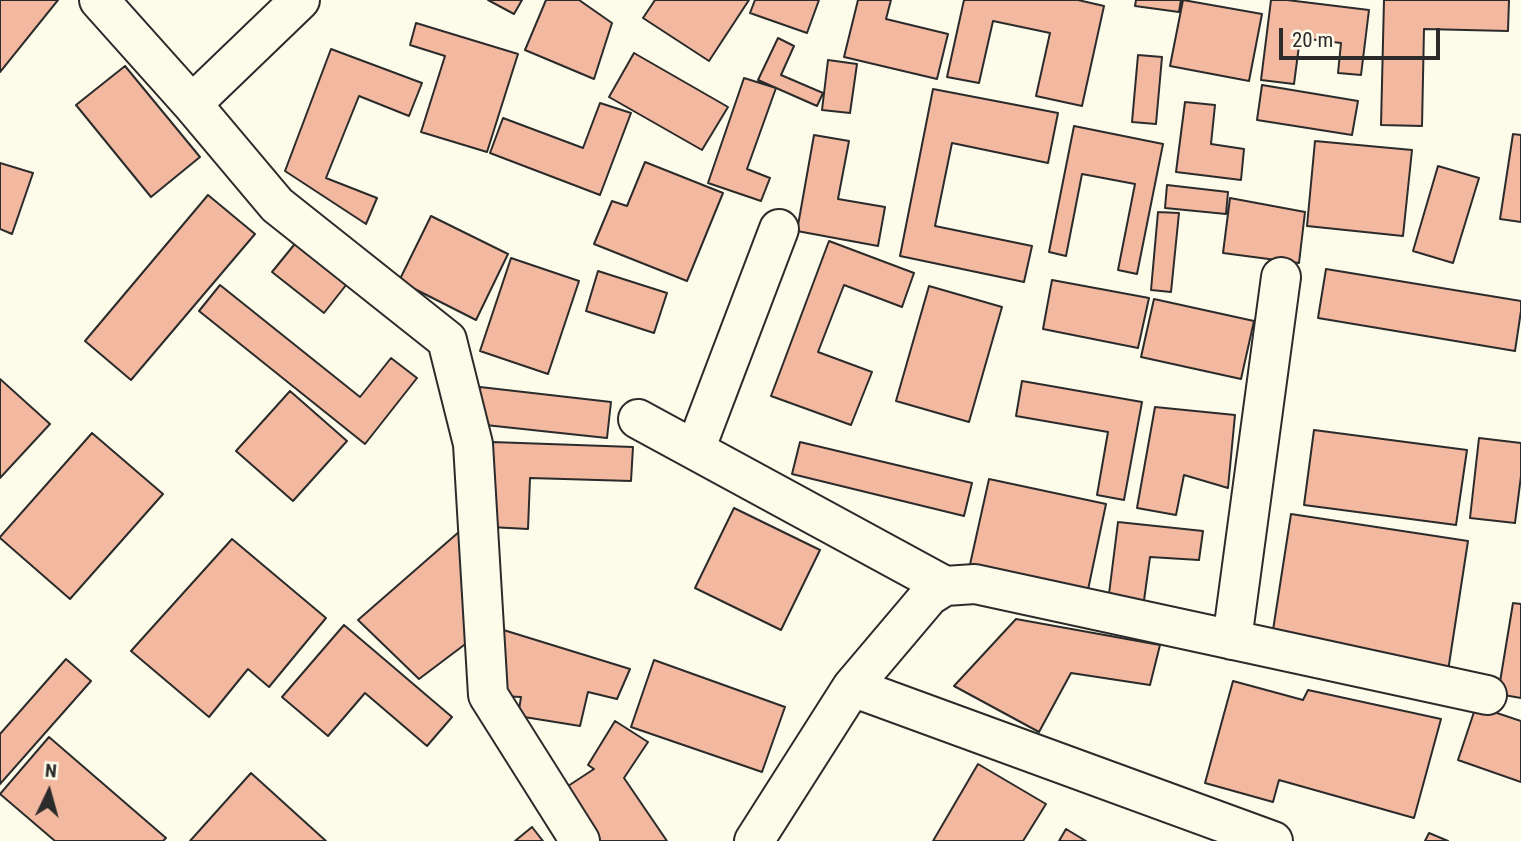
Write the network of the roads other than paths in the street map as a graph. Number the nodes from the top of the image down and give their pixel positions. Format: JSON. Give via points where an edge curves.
{"nodes":[{"id":1,"x":99,"y":0,"type":"edge"},
{"id":2,"x":300,"y":0,"type":"edge"},
{"id":3,"x":192,"y":104,"type":"junction"},
{"id":4,"x":779,"y":229,"type":"dead end"},
{"id":5,"x":1281,"y":277,"type":"dead end"},
{"id":6,"x":638,"y":419,"type":"dead end"},
{"id":7,"x":695,"y":450,"type":"junction"},
{"id":8,"x":945,"y":586,"type":"junction"},
{"id":9,"x":1231,"y":640,"type":"junction"},
{"id":10,"x":852,"y":687,"type":"junction"},
{"id":11,"x":1487,"y":695,"type":"dead end"},
{"id":12,"x":580,"y":841,"type":"edge"},
{"id":13,"x":754,"y":841,"type":"edge"},
{"id":14,"x":1273,"y":841,"type":"edge"}],
"edges":[{"from":1,"to":3,"type":"street"},
{"from":2,"to":3,"type":"street"},
{"from":3,"to":12,"type":"street","via":[[277,205],[447,340],[473,444],[488,695]]},
{"from":4,"to":7,"type":"street"},
{"from":5,"to":9,"type":"street"},
{"from":6,"to":7,"type":"street"},
{"from":7,"to":8,"type":"street"},
{"from":8,"to":9,"type":"street","via":[[975,584]]},
{"from":8,"to":10,"type":"street","via":[[929,596]]},
{"from":9,"to":11,"type":"street"},
{"from":10,"to":13,"type":"street"},
{"from":10,"to":14,"type":"street"}]}
